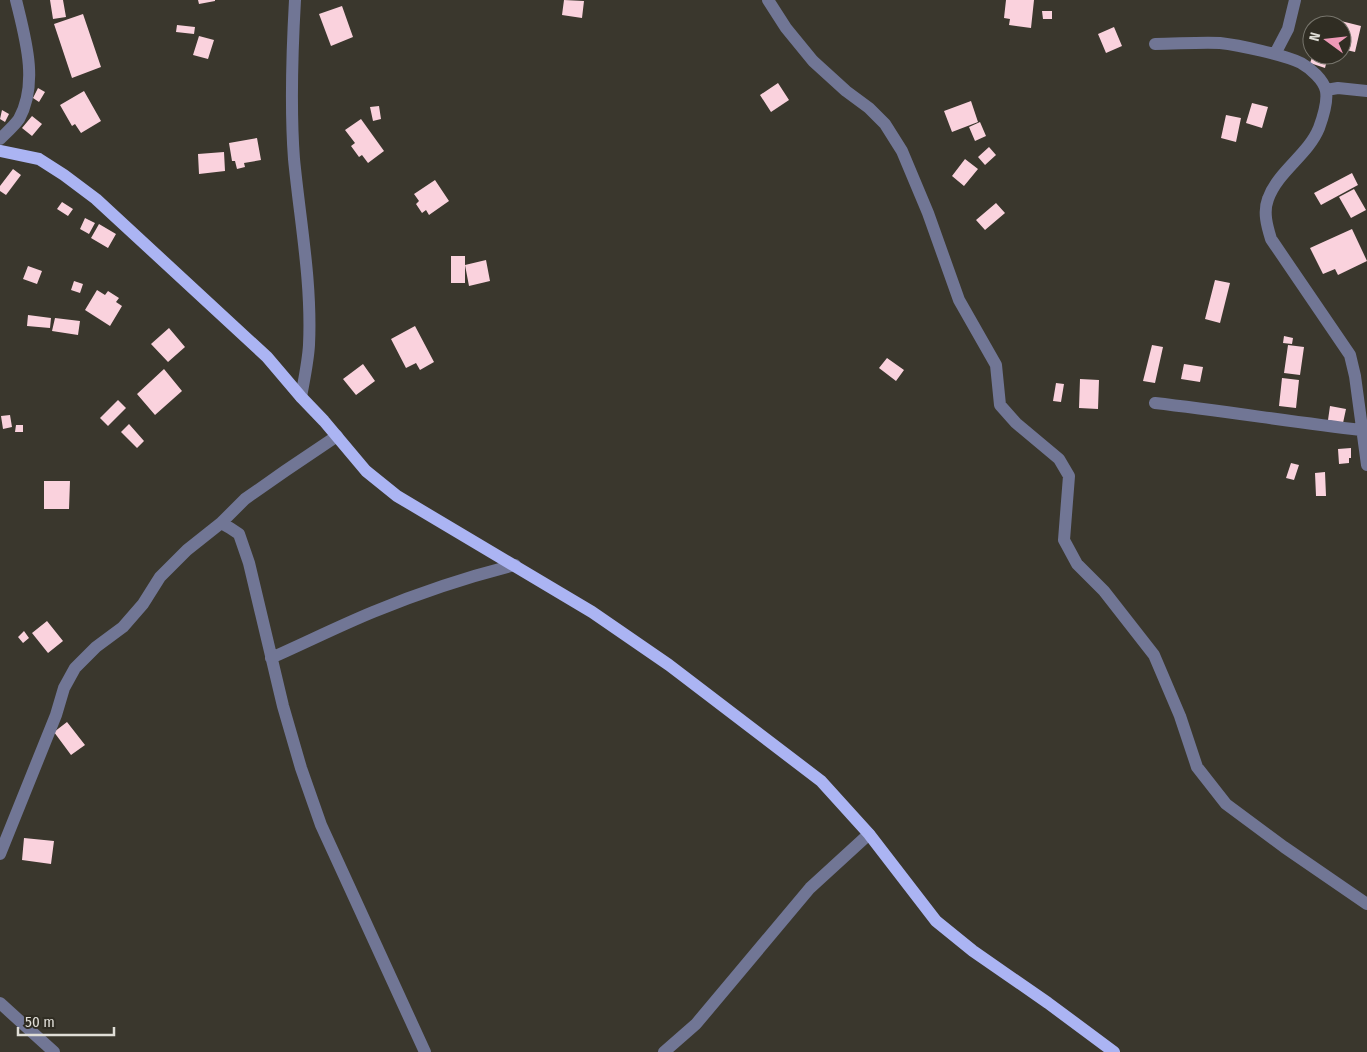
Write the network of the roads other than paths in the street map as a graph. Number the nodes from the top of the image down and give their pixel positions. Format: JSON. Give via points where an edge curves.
{"nodes":[{"id":1,"x":16,"y":0,"type":"edge"},
{"id":2,"x":295,"y":0,"type":"edge"},
{"id":3,"x":768,"y":0,"type":"edge"},
{"id":4,"x":1295,"y":0,"type":"edge"},
{"id":5,"x":1155,"y":44,"type":"dead end"},
{"id":6,"x":1275,"y":54,"type":"junction"},
{"id":7,"x":1326,"y":90,"type":"junction"},
{"id":8,"x":1367,"y":91,"type":"edge"},
{"id":9,"x":0,"y":139,"type":"edge"},
{"id":10,"x":0,"y":151,"type":"edge"},
{"id":11,"x":301,"y":397,"type":"junction"},
{"id":12,"x":1155,"y":403,"type":"dead end"},
{"id":13,"x":1362,"y":430,"type":"junction"},
{"id":14,"x":337,"y":436,"type":"junction"},
{"id":15,"x":1367,"y":465,"type":"edge"},
{"id":16,"x":221,"y":523,"type":"junction"},
{"id":17,"x":515,"y":565,"type":"junction"},
{"id":18,"x":272,"y":658,"type":"junction"},
{"id":19,"x":869,"y":834,"type":"junction"},
{"id":20,"x":0,"y":854,"type":"edge"},
{"id":21,"x":1367,"y":904,"type":"edge"},
{"id":22,"x":0,"y":1003,"type":"edge"},
{"id":23,"x":54,"y":1052,"type":"edge"},
{"id":24,"x":424,"y":1052,"type":"edge"},
{"id":25,"x":664,"y":1052,"type":"edge"},
{"id":26,"x":1114,"y":1052,"type":"edge"}],
"edges":[{"from":1,"to":9,"type":"street","via":[[30,80],[19,119]]},
{"from":2,"to":11,"type":"street","via":[[291,87],[294,159],[303,228],[309,335]]},
{"from":3,"to":21,"type":"street","via":[[813,61],[885,124],[902,151],[959,300],[996,365],[1000,404],[1016,423],[1059,459],[1069,476],[1064,540],[1077,564],[1104,591],[1154,655],[1197,767],[1226,804]]},
{"from":4,"to":6,"type":"street","via":[[1288,29]]},
{"from":5,"to":6,"type":"street","via":[[1221,43]]},
{"from":6,"to":7,"type":"street","via":[[1302,63],[1319,78]]},
{"from":7,"to":8,"type":"street"},
{"from":7,"to":13,"type":"street","via":[[1325,108],[1318,129],[1308,147],[1268,197],[1266,225],[1271,239],[1350,355]]},
{"from":10,"to":11,"type":"main road","via":[[39,159],[96,199],[266,357]]},
{"from":11,"to":14,"type":"main road"},
{"from":12,"to":13,"type":"street"},
{"from":13,"to":15,"type":"street"},
{"from":14,"to":16,"type":"street","via":[[245,499]]},
{"from":14,"to":17,"type":"main road","via":[[366,471],[397,496]]},
{"from":16,"to":18,"type":"street","via":[[239,534]]},
{"from":16,"to":20,"type":"street","via":[[160,577],[123,627],[96,647],[76,668],[64,688]]},
{"from":17,"to":18,"type":"street","via":[[372,612]]},
{"from":17,"to":19,"type":"main road","via":[[592,612],[745,723],[821,782]]},
{"from":18,"to":24,"type":"street","via":[[301,768],[321,825]]},
{"from":19,"to":25,"type":"street","via":[[810,888],[696,1024]]},
{"from":19,"to":26,"type":"main road","via":[[936,921]]},
{"from":22,"to":23,"type":"street"}]}
